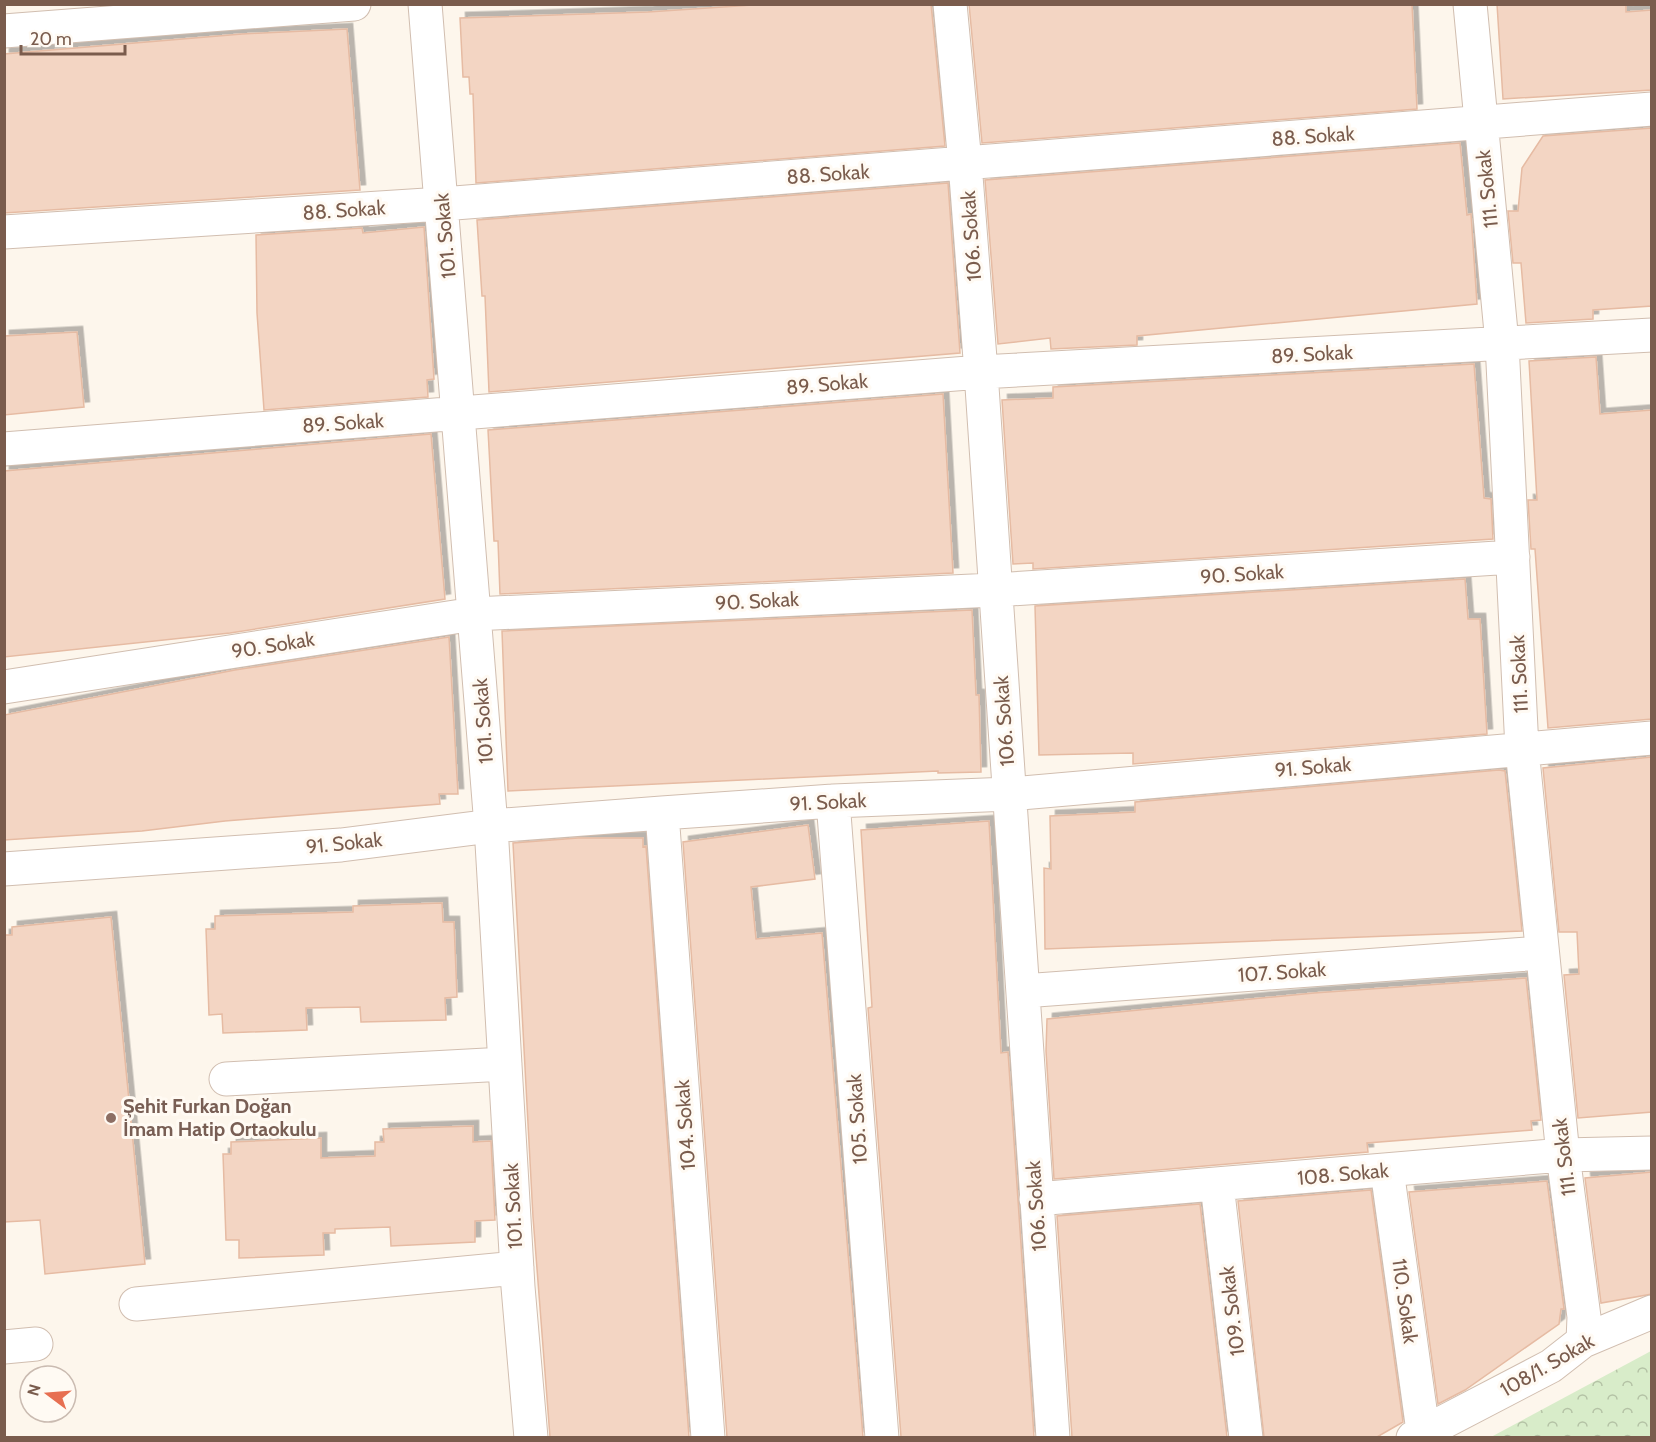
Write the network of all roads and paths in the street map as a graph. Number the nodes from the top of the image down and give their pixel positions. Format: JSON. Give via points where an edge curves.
{"nodes":[{"id":1,"x":354,"y":4,"type":"edge"},
{"id":2,"x":425,"y":4,"type":"edge"},
{"id":3,"x":950,"y":4,"type":"edge"},
{"id":4,"x":1470,"y":4,"type":"edge"},
{"id":5,"x":4,"y":31,"type":"edge"},
{"id":6,"x":1652,"y":109,"type":"edge"},
{"id":7,"x":1480,"y":123,"type":"junction"},
{"id":8,"x":965,"y":163,"type":"junction"},
{"id":9,"x":442,"y":204,"type":"junction"},
{"id":10,"x":4,"y":232,"type":"edge"},
{"id":11,"x":1652,"y":335,"type":"edge"},
{"id":12,"x":1502,"y":343,"type":"junction"},
{"id":13,"x":981,"y":372,"type":"junction"},
{"id":14,"x":460,"y":414,"type":"junction"},
{"id":15,"x":4,"y":449,"type":"edge"},
{"id":16,"x":1513,"y":557,"type":"junction"},
{"id":17,"x":994,"y":590,"type":"junction"},
{"id":18,"x":474,"y":614,"type":"junction"},
{"id":19,"x":4,"y":687,"type":"edge"},
{"id":20,"x":1652,"y":738,"type":"edge"},
{"id":21,"x":1522,"y":749,"type":"junction"},
{"id":22,"x":1010,"y":794,"type":"junction"},
{"id":23,"x":833,"y":801,"type":"junction"},
{"id":24,"x":662,"y":813,"type":"junction"},
{"id":25,"x":491,"y":826,"type":"junction"},
{"id":26,"x":4,"y":869,"type":"edge"},
{"id":27,"x":1541,"y":953,"type":"junction"},
{"id":28,"x":1023,"y":991,"type":"junction"},
{"id":29,"x":505,"y":1064,"type":"junction"},
{"id":30,"x":226,"y":1079,"type":"dead end"},
{"id":31,"x":1652,"y":1153,"type":"edge"},
{"id":32,"x":1563,"y":1155,"type":"junction"},
{"id":33,"x":1387,"y":1170,"type":"junction"},
{"id":34,"x":1217,"y":1184,"type":"junction"},
{"id":35,"x":1036,"y":1199,"type":"junction"},
{"id":36,"x":517,"y":1268,"type":"junction"},
{"id":37,"x":136,"y":1304,"type":"dead end"},
{"id":38,"x":1652,"y":1312,"type":"edge"},
{"id":39,"x":1583,"y":1341,"type":"junction"},
{"id":40,"x":1418,"y":1434,"type":"edge"},
{"id":41,"x":531,"y":1437,"type":"edge"},
{"id":42,"x":708,"y":1437,"type":"edge"},
{"id":43,"x":882,"y":1437,"type":"edge"},
{"id":44,"x":1053,"y":1437,"type":"edge"},
{"id":45,"x":1246,"y":1437,"type":"edge"}],
"edges":[{"from":1,"to":5,"type":"street"},
{"from":2,"to":9,"type":"street","name":"101. Sokak"},
{"from":3,"to":8,"type":"street","name":"106. Sokak"},
{"from":4,"to":7,"type":"street","name":"111. Sokak"},
{"from":6,"to":7,"type":"street","name":"88. Sokak"},
{"from":7,"to":8,"type":"street","name":"88. Sokak"},
{"from":7,"to":12,"type":"street","name":"111. Sokak"},
{"from":8,"to":9,"type":"street","name":"88. Sokak"},
{"from":8,"to":13,"type":"street","name":"106. Sokak"},
{"from":9,"to":10,"type":"street","name":"88. Sokak"},
{"from":9,"to":14,"type":"street","name":"101. Sokak"},
{"from":11,"to":12,"type":"street","name":"89. Sokak"},
{"from":12,"to":13,"type":"street","name":"89. Sokak"},
{"from":12,"to":16,"type":"street","name":"111. Sokak"},
{"from":13,"to":14,"type":"street","name":"89. Sokak"},
{"from":13,"to":17,"type":"street","name":"106. Sokak"},
{"from":14,"to":15,"type":"street","name":"89. Sokak"},
{"from":14,"to":18,"type":"street","name":"101. Sokak"},
{"from":16,"to":17,"type":"street","name":"90. Sokak"},
{"from":16,"to":21,"type":"street","name":"111. Sokak"},
{"from":17,"to":18,"type":"street","name":"90. Sokak"},
{"from":17,"to":22,"type":"street","name":"106. Sokak"},
{"from":18,"to":19,"type":"street","name":"90. Sokak"},
{"from":18,"to":25,"type":"street","name":"101. Sokak"},
{"from":20,"to":21,"type":"street","name":"91. Sokak"},
{"from":21,"to":22,"type":"street","name":"91. Sokak"},
{"from":21,"to":27,"type":"street","name":"111. Sokak"},
{"from":22,"to":23,"type":"street","name":"91. Sokak"},
{"from":22,"to":28,"type":"street","name":"106. Sokak"},
{"from":23,"to":24,"type":"street","name":"91. Sokak"},
{"from":23,"to":43,"type":"street","name":"105. Sokak"},
{"from":24,"to":25,"type":"street","name":"91. Sokak"},
{"from":24,"to":42,"type":"street","name":"104. Sokak"},
{"from":25,"to":26,"type":"street","name":"91. Sokak","via":[[341,845]]},
{"from":25,"to":29,"type":"street","name":"101. Sokak"},
{"from":27,"to":28,"type":"street","name":"107. Sokak"},
{"from":27,"to":32,"type":"street","name":"111. Sokak"},
{"from":28,"to":35,"type":"street","name":"106. Sokak"},
{"from":29,"to":30,"type":"street"},
{"from":29,"to":36,"type":"street","name":"101. Sokak"},
{"from":31,"to":32,"type":"street","name":"108. Sokak"},
{"from":32,"to":33,"type":"street","name":"108. Sokak"},
{"from":32,"to":39,"type":"street","name":"111. Sokak","via":[[1584,1317]]},
{"from":33,"to":34,"type":"street","name":"108. Sokak"},
{"from":33,"to":40,"type":"street","name":"110. Sokak"},
{"from":34,"to":35,"type":"street","name":"108. Sokak"},
{"from":34,"to":45,"type":"street","name":"109. Sokak"},
{"from":35,"to":44,"type":"street","name":"106. Sokak"},
{"from":36,"to":37,"type":"street"},
{"from":36,"to":41,"type":"street","name":"101. Sokak"},
{"from":38,"to":39,"type":"street","name":"108/1. Sokak"},
{"from":39,"to":40,"type":"street","name":"108/1. Sokak","via":[[1551,1366]]}]}
